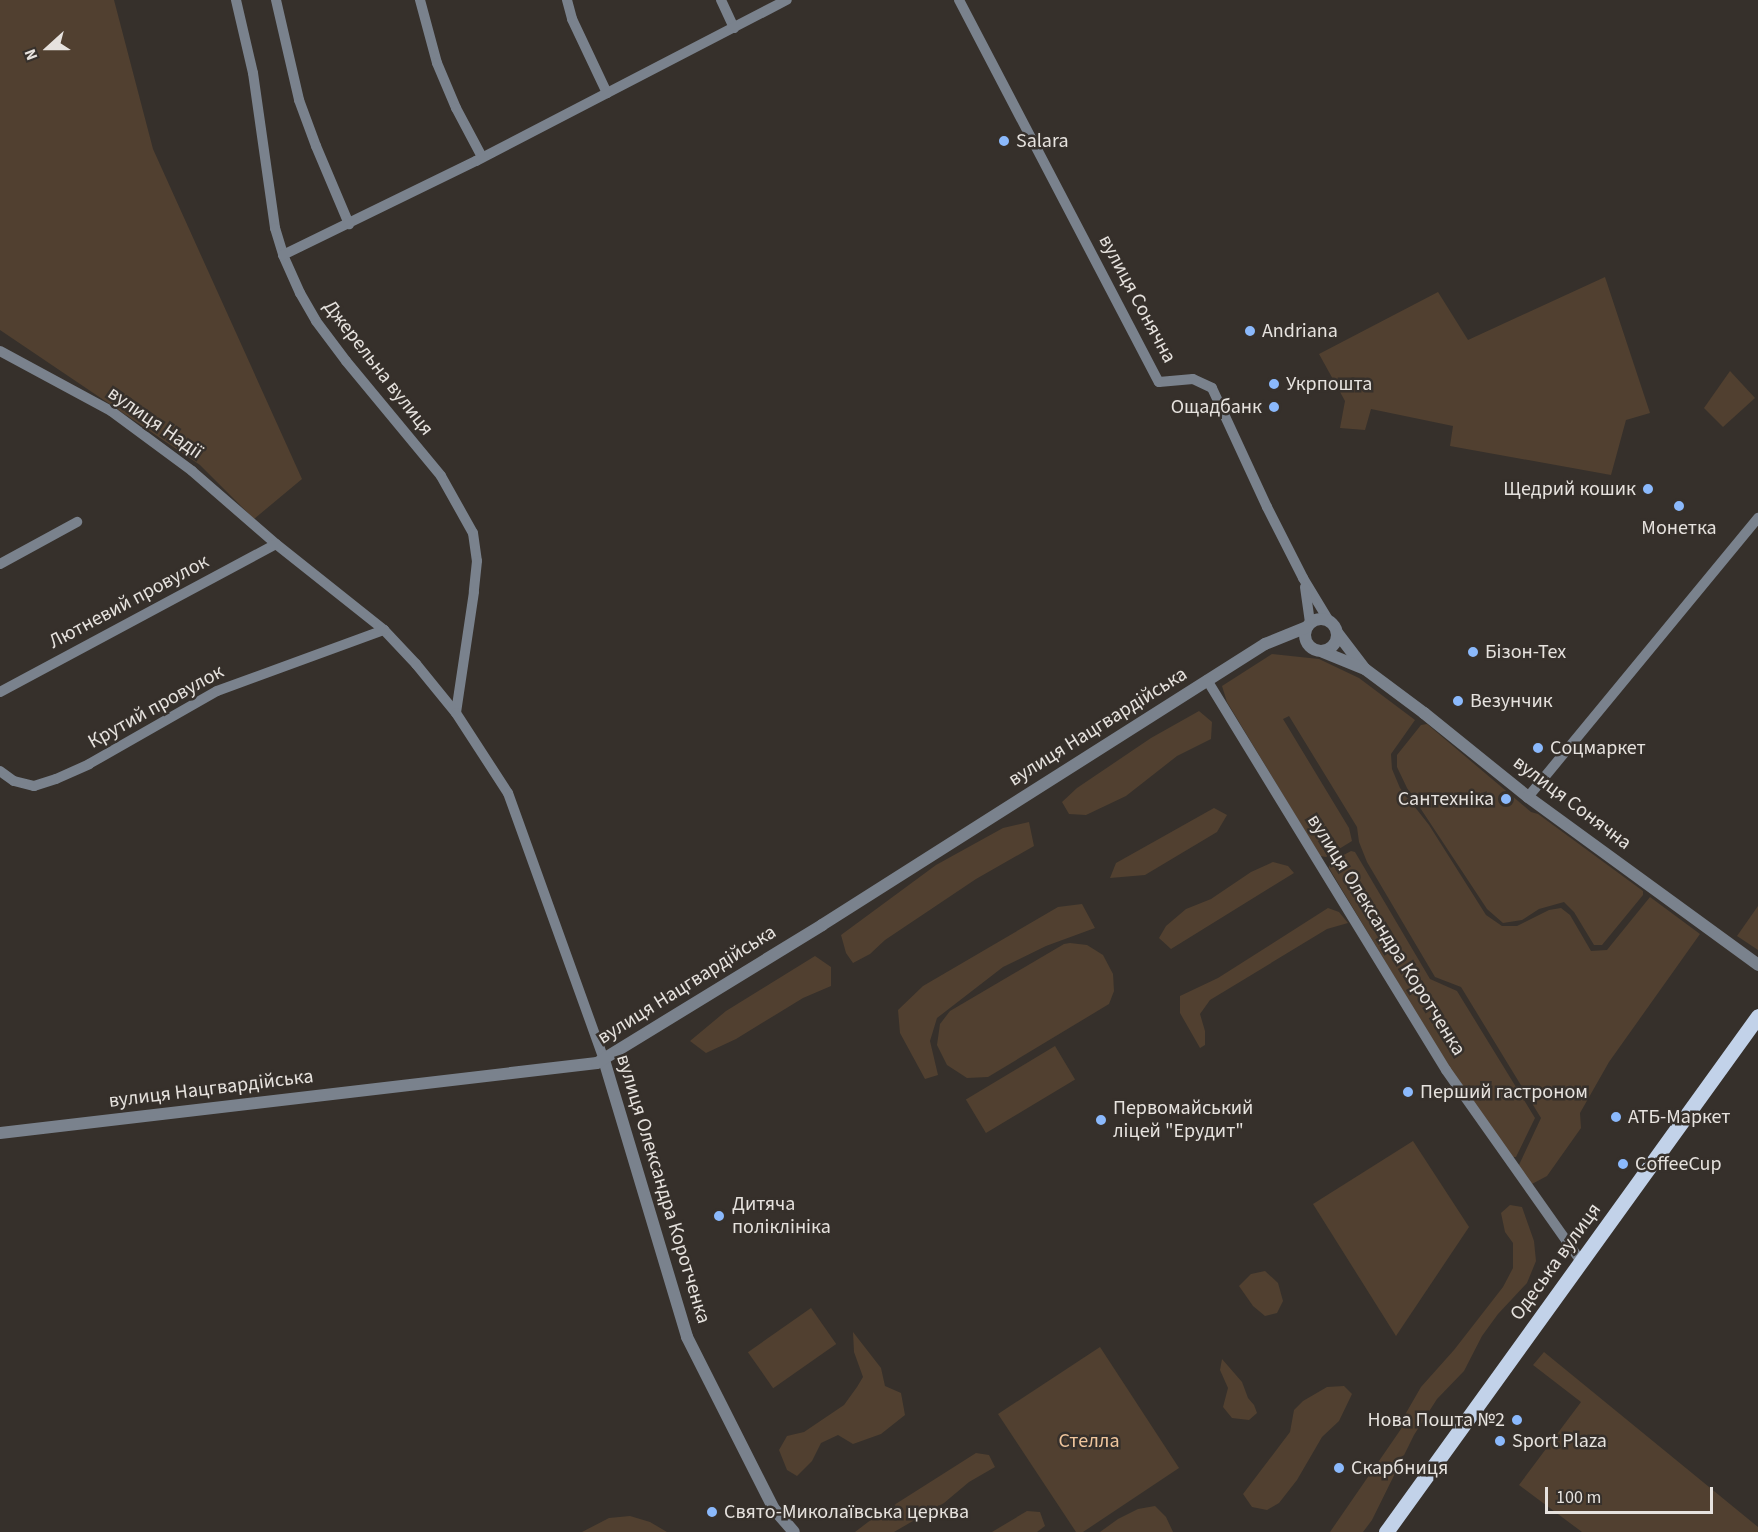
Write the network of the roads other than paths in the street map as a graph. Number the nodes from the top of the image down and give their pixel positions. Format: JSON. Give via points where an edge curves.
{"nodes":[{"id":1,"x":236,"y":0,"type":"edge"},
{"id":2,"x":276,"y":0,"type":"edge"},
{"id":3,"x":420,"y":0,"type":"edge"},
{"id":4,"x":567,"y":0,"type":"edge"},
{"id":5,"x":721,"y":0,"type":"edge"},
{"id":6,"x":787,"y":0,"type":"edge"},
{"id":7,"x":959,"y":0,"type":"edge"},
{"id":8,"x":734,"y":28,"type":"junction"},
{"id":9,"x":607,"y":93,"type":"junction"},
{"id":10,"x":482,"y":157,"type":"junction"},
{"id":11,"x":349,"y":224,"type":"junction"},
{"id":12,"x":283,"y":255,"type":"junction"},
{"id":13,"x":0,"y":351,"type":"edge"},
{"id":14,"x":1758,"y":518,"type":"edge"},
{"id":15,"x":77,"y":522,"type":"dead end"},
{"id":16,"x":276,"y":544,"type":"junction"},
{"id":17,"x":0,"y":564,"type":"edge"},
{"id":18,"x":1302,"y":578,"type":"junction"},
{"id":19,"x":1329,"y":621,"type":"junction"},
{"id":20,"x":1308,"y":625,"type":"junction"},
{"id":21,"x":384,"y":630,"type":"junction"},
{"id":22,"x":1338,"y":634,"type":"junction"},
{"id":23,"x":1275,"y":639,"type":"junction"},
{"id":24,"x":1318,"y":651,"type":"junction"},
{"id":25,"x":1365,"y":669,"type":"junction"},
{"id":26,"x":1207,"y":680,"type":"junction"},
{"id":27,"x":0,"y":692,"type":"edge"},
{"id":28,"x":456,"y":713,"type":"junction"},
{"id":29,"x":0,"y":771,"type":"edge"},
{"id":30,"x":1528,"y":797,"type":"junction"},
{"id":31,"x":1758,"y":965,"type":"edge"},
{"id":32,"x":1758,"y":1016,"type":"edge"},
{"id":33,"x":604,"y":1060,"type":"junction"},
{"id":34,"x":0,"y":1133,"type":"edge"},
{"id":35,"x":1582,"y":1263,"type":"junction"},
{"id":36,"x":794,"y":1532,"type":"edge"},
{"id":37,"x":1386,"y":1532,"type":"edge"}],
"edges":[{"from":1,"to":12,"type":"street","name":"Джерельна вулиця","via":[[253,73],[260,138]]},
{"from":2,"to":11,"type":"street","via":[[299,100]]},
{"from":3,"to":10,"type":"street","via":[[437,63]]},
{"from":4,"to":9,"type":"street"},
{"from":5,"to":8,"type":"street"},
{"from":6,"to":8,"type":"street"},
{"from":7,"to":18,"type":"street","name":"вулиця Сонячна","via":[[1159,382],[1193,379],[1212,388]]},
{"from":8,"to":9,"type":"street"},
{"from":9,"to":10,"type":"street"},
{"from":10,"to":11,"type":"street"},
{"from":11,"to":12,"type":"street"},
{"from":12,"to":28,"type":"street","name":"Джерельна вулиця","via":[[316,321],[441,476],[473,533],[477,561]]},
{"from":13,"to":16,"type":"street","name":"вулиця Надії","via":[[111,411],[192,471]]},
{"from":14,"to":30,"type":"street"},
{"from":15,"to":17,"type":"street"},
{"from":16,"to":21,"type":"street","name":"вулиця Олександра Коротченка"},
{"from":16,"to":27,"type":"street","name":"Лютневий провулок"},
{"from":18,"to":19,"type":"street","name":"вулиця Сонячна"},
{"from":18,"to":20,"type":"street","name":"вулиця Сонячна"},
{"from":19,"to":20,"type":"street","via":[[1319,619]]},
{"from":19,"to":22,"type":"street"},
{"from":20,"to":23,"type":"street","name":"вулиця Нацгвардійська"},
{"from":20,"to":24,"type":"street","via":[[1306,642]]},
{"from":21,"to":28,"type":"street","name":"вулиця Олександра Коротченка"},
{"from":21,"to":29,"type":"street","name":"Крутий провулок","via":[[217,690],[56,779],[34,786],[14,781]]},
{"from":22,"to":24,"type":"street","via":[[1332,647]]},
{"from":22,"to":25,"type":"street","name":"вулиця Сонячна"},
{"from":23,"to":24,"type":"street"},
{"from":23,"to":26,"type":"street","name":"вулиця Нацгвардійська"},
{"from":24,"to":25,"type":"street","name":"вулиця Сонячна"},
{"from":25,"to":30,"type":"street","name":"вулиця Сонячна"},
{"from":26,"to":33,"type":"street","name":"вулиця Нацгвардійська"},
{"from":26,"to":35,"type":"street","name":"вулиця Олександра Коротченка","via":[[1446,1070]]},
{"from":28,"to":33,"type":"street","name":"вулиця Олександра Коротченка","via":[[508,793]]},
{"from":30,"to":31,"type":"street","name":"вулиця Сонячна"},
{"from":32,"to":35,"type":"main road","name":"Одеська вулиця"},
{"from":33,"to":34,"type":"street","name":"вулиця Нацгвардійська"},
{"from":33,"to":36,"type":"street","name":"вулиця Олександра Коротченка","via":[[687,1337],[774,1509]]},
{"from":35,"to":37,"type":"main road","name":"Одеська вулиця"}]}
